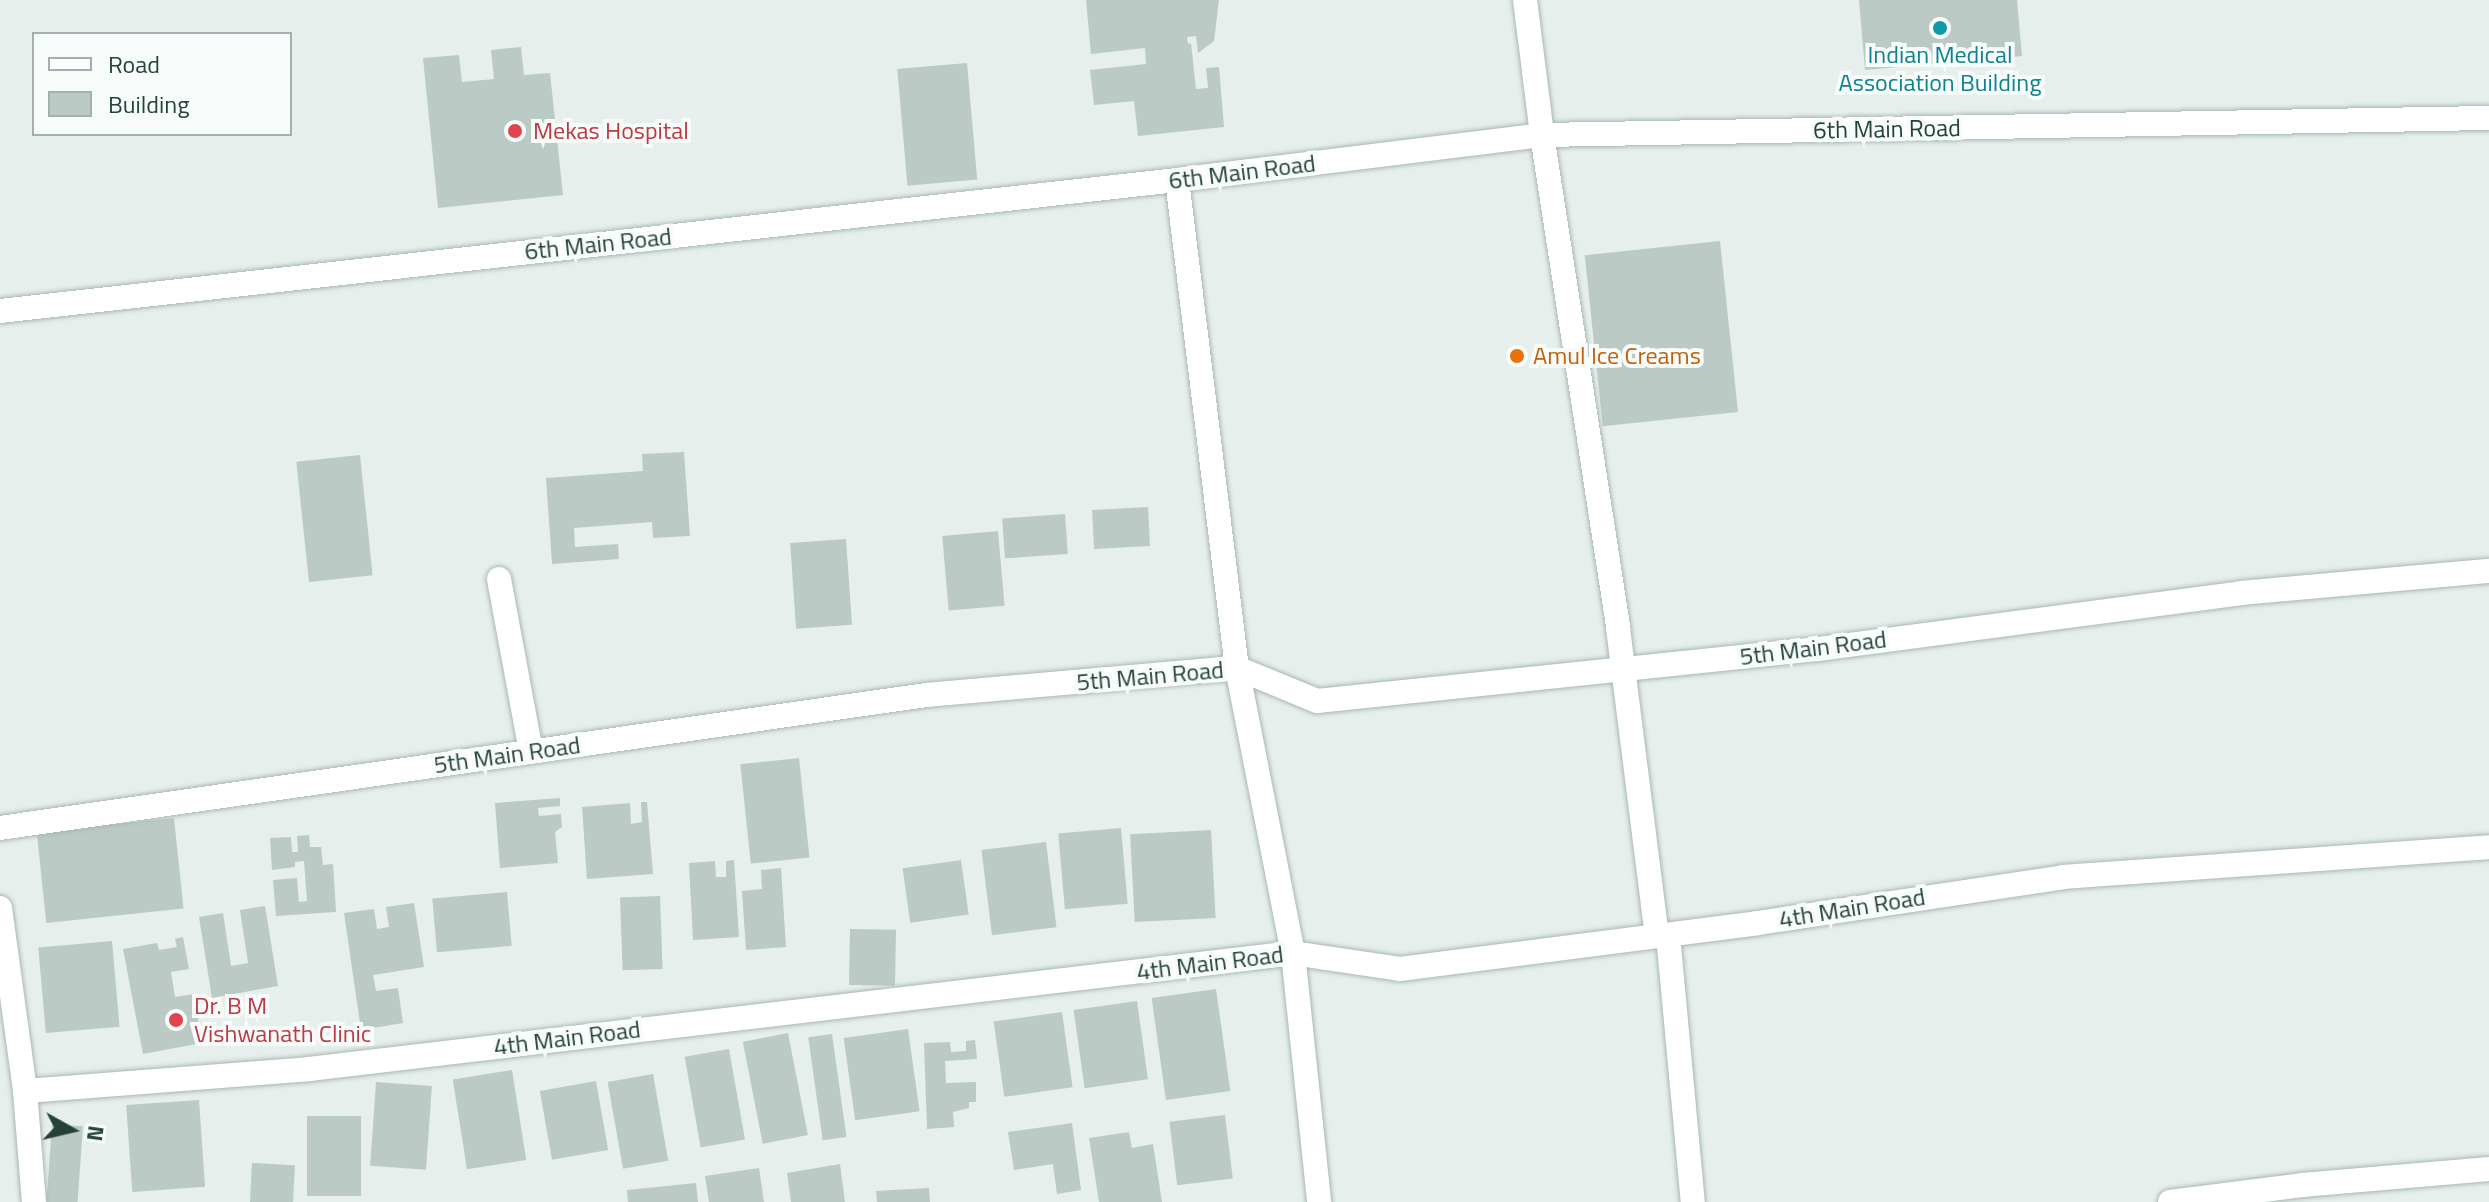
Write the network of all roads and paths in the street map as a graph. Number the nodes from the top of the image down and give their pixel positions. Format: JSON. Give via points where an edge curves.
{"nodes":[{"id":1,"x":1525,"y":0,"type":"edge"},
{"id":2,"x":2489,"y":118,"type":"edge"},
{"id":3,"x":1542,"y":135,"type":"junction"},
{"id":4,"x":1177,"y":180,"type":"junction"},
{"id":5,"x":0,"y":311,"type":"edge"},
{"id":6,"x":2489,"y":571,"type":"edge"},
{"id":7,"x":499,"y":579,"type":"dead end"},
{"id":8,"x":1237,"y":668,"type":"junction"},
{"id":9,"x":1623,"y":669,"type":"junction"},
{"id":10,"x":531,"y":751,"type":"junction"},
{"id":11,"x":0,"y":828,"type":"edge"},
{"id":12,"x":2489,"y":847,"type":"edge"},
{"id":13,"x":0,"y":908,"type":"edge"},
{"id":14,"x":1668,"y":935,"type":"junction"},
{"id":15,"x":1293,"y":953,"type":"junction"},
{"id":16,"x":25,"y":1091,"type":"junction"},
{"id":17,"x":2489,"y":1169,"type":"edge"},
{"id":18,"x":34,"y":1202,"type":"edge"},
{"id":19,"x":1319,"y":1202,"type":"edge"},
{"id":20,"x":1693,"y":1202,"type":"edge"},
{"id":21,"x":2170,"y":1202,"type":"edge"}],
"edges":[{"from":1,"to":3,"type":"street"},
{"from":2,"to":3,"type":"street","name":"6th Main Road"},
{"from":3,"to":4,"type":"street","name":"6th Main Road"},
{"from":3,"to":9,"type":"street"},
{"from":4,"to":5,"type":"street","name":"6th Main Road"},
{"from":4,"to":8,"type":"street"},
{"from":6,"to":9,"type":"street","name":"5th Main Road","via":[[2241,593]]},
{"from":7,"to":10,"type":"street"},
{"from":8,"to":9,"type":"street","name":"5th Main Road","via":[[1317,701]]},
{"from":8,"to":10,"type":"street","name":"5th Main Road","via":[[926,695]]},
{"from":8,"to":15,"type":"street"},
{"from":9,"to":14,"type":"street","via":[[1657,935]]},
{"from":10,"to":11,"type":"street","name":"5th Main Road"},
{"from":12,"to":14,"type":"street","name":"4th Main Road","via":[[2063,877]]},
{"from":13,"to":16,"type":"street"},
{"from":14,"to":15,"type":"street","name":"4th Main Road","via":[[1400,969]]},
{"from":14,"to":20,"type":"street"},
{"from":15,"to":16,"type":"street","name":"4th Main Road","via":[[309,1069]]},
{"from":15,"to":19,"type":"street"},
{"from":16,"to":18,"type":"street"},
{"from":17,"to":21,"type":"street"}]}
